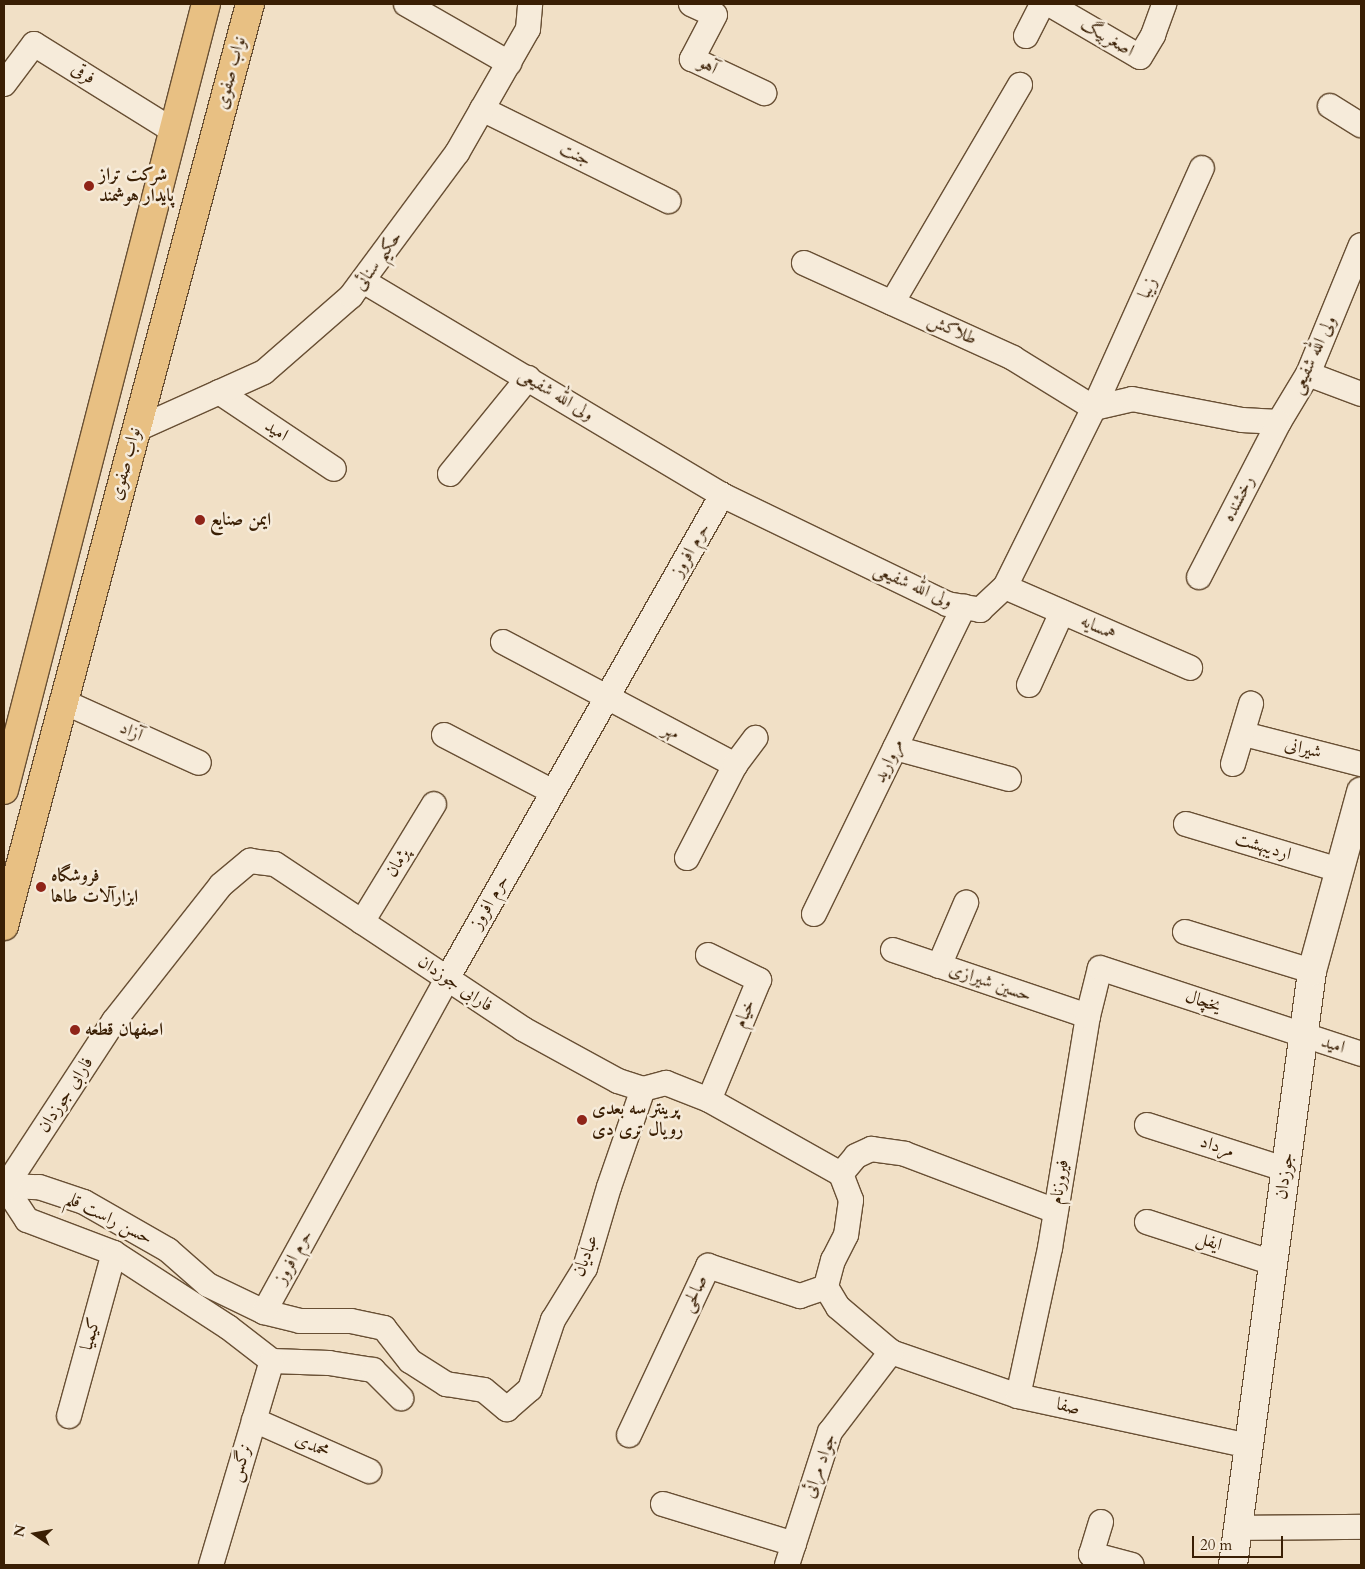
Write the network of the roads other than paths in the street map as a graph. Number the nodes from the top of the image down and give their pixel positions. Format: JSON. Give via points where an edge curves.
{"nodes":[{"id":1,"x":206,"y":4,"type":"edge"},
{"id":2,"x":250,"y":4,"type":"edge"},
{"id":3,"x":406,"y":4,"type":"edge"},
{"id":4,"x":530,"y":4,"type":"edge"},
{"id":5,"x":691,"y":4,"type":"edge"},
{"id":6,"x":1042,"y":4,"type":"edge"},
{"id":7,"x":1048,"y":4,"type":"edge"},
{"id":8,"x":1164,"y":4,"type":"edge"},
{"id":9,"x":1026,"y":36,"type":"dead end"},
{"id":10,"x":509,"y":63,"type":"junction"},
{"id":11,"x":4,"y":84,"type":"edge"},
{"id":12,"x":1020,"y":85,"type":"dead end"},
{"id":13,"x":764,"y":93,"type":"dead end"},
{"id":14,"x":1330,"y":106,"type":"dead end"},
{"id":15,"x":482,"y":109,"type":"junction"},
{"id":16,"x":1361,"y":124,"type":"edge"},
{"id":17,"x":174,"y":131,"type":"junction"},
{"id":18,"x":1202,"y":168,"type":"dead end"},
{"id":19,"x":668,"y":201,"type":"dead end"},
{"id":20,"x":1361,"y":245,"type":"edge"},
{"id":21,"x":804,"y":262,"type":"dead end"},
{"id":22,"x":363,"y":281,"type":"junction"},
{"id":23,"x":892,"y":303,"type":"junction"},
{"id":24,"x":1308,"y":374,"type":"junction"},
{"id":25,"x":528,"y":378,"type":"junction"},
{"id":26,"x":218,"y":392,"type":"junction"},
{"id":27,"x":1361,"y":394,"type":"edge"},
{"id":28,"x":1094,"y":408,"type":"junction"},
{"id":29,"x":1279,"y":422,"type":"junction"},
{"id":30,"x":135,"y":430,"type":"junction"},
{"id":31,"x":334,"y":469,"type":"dead end"},
{"id":32,"x":450,"y":474,"type":"dead end"},
{"id":33,"x":722,"y":496,"type":"junction"},
{"id":34,"x":1199,"y":577,"type":"dead end"},
{"id":35,"x":1006,"y":587,"type":"junction"},
{"id":36,"x":964,"y":607,"type":"junction"},
{"id":37,"x":1062,"y":612,"type":"junction"},
{"id":38,"x":503,"y":642,"type":"dead end"},
{"id":39,"x":1190,"y":668,"type":"dead end"},
{"id":40,"x":1029,"y":685,"type":"dead end"},
{"id":41,"x":606,"y":699,"type":"junction"},
{"id":42,"x":62,"y":701,"type":"junction"},
{"id":43,"x":1251,"y":704,"type":"dead end"},
{"id":44,"x":1244,"y":734,"type":"junction"},
{"id":45,"x":444,"y":735,"type":"dead end"},
{"id":46,"x":755,"y":738,"type":"dead end"},
{"id":47,"x":895,"y":748,"type":"junction"},
{"id":48,"x":8,"y":755,"type":"edge"},
{"id":49,"x":199,"y":763,"type":"dead end"},
{"id":50,"x":1233,"y":764,"type":"dead end"},
{"id":51,"x":1361,"y":764,"type":"edge"},
{"id":52,"x":735,"y":765,"type":"junction"},
{"id":53,"x":1009,"y":779,"type":"dead end"},
{"id":54,"x":4,"y":790,"type":"edge"},
{"id":55,"x":553,"y":792,"type":"junction"},
{"id":56,"x":1360,"y":800,"type":"edge"},
{"id":57,"x":434,"y":804,"type":"dead end"},
{"id":58,"x":1186,"y":824,"type":"dead end"},
{"id":59,"x":687,"y":858,"type":"dead end"},
{"id":60,"x":1339,"y":870,"type":"junction"},
{"id":61,"x":966,"y":903,"type":"dead end"},
{"id":62,"x":814,"y":914,"type":"dead end"},
{"id":63,"x":362,"y":922,"type":"junction"},
{"id":64,"x":4,"y":926,"type":"edge"},
{"id":65,"x":1185,"y":932,"type":"dead end"},
{"id":66,"x":893,"y":950,"type":"dead end"},
{"id":67,"x":708,"y":955,"type":"dead end"},
{"id":68,"x":939,"y":966,"type":"junction"},
{"id":69,"x":1100,"y":968,"type":"joint"},
{"id":70,"x":1312,"y":971,"type":"junction"},
{"id":71,"x":447,"y":979,"type":"junction"},
{"id":72,"x":1088,"y":1016,"type":"junction"},
{"id":73,"x":1305,"y":1036,"type":"junction"},
{"id":74,"x":1361,"y":1054,"type":"edge"},
{"id":75,"x":643,"y":1090,"type":"junction"},
{"id":76,"x":709,"y":1100,"type":"junction"},
{"id":77,"x":1147,"y":1125,"type":"dead end"},
{"id":78,"x":1286,"y":1170,"type":"junction"},
{"id":79,"x":841,"y":1174,"type":"junction"},
{"id":80,"x":4,"y":1187,"type":"edge"},
{"id":81,"x":1056,"y":1211,"type":"junction"},
{"id":82,"x":1147,"y":1222,"type":"dead end"},
{"id":83,"x":114,"y":1253,"type":"junction"},
{"id":84,"x":1270,"y":1262,"type":"junction"},
{"id":85,"x":826,"y":1287,"type":"junction"},
{"id":86,"x":264,"y":1312,"type":"junction"},
{"id":87,"x":891,"y":1352,"type":"junction"},
{"id":88,"x":272,"y":1361,"type":"junction"},
{"id":89,"x":1018,"y":1396,"type":"junction"},
{"id":90,"x":401,"y":1398,"type":"dead end"},
{"id":91,"x":507,"y":1409,"type":"joint"},
{"id":92,"x":69,"y":1416,"type":"dead end"},
{"id":93,"x":254,"y":1420,"type":"junction"},
{"id":94,"x":629,"y":1435,"type":"dead end"},
{"id":95,"x":1250,"y":1446,"type":"junction"},
{"id":96,"x":369,"y":1471,"type":"dead end"},
{"id":97,"x":663,"y":1504,"type":"dead end"},
{"id":98,"x":1101,"y":1522,"type":"dead end"},
{"id":99,"x":1361,"y":1527,"type":"edge"},
{"id":100,"x":1239,"y":1528,"type":"junction"},
{"id":101,"x":790,"y":1555,"type":"edge"},
{"id":102,"x":212,"y":1565,"type":"edge"},
{"id":103,"x":1132,"y":1565,"type":"edge"},
{"id":104,"x":1233,"y":1565,"type":"edge"}],
"edges":[{"from":1,"to":17,"type":"main road","name":"نواب صفوی"},
{"from":2,"to":30,"type":"main road","name":"نواب صفوی"},
{"from":3,"to":10,"type":"street"},
{"from":4,"to":10,"type":"street","name":"حکیم سنائی","via":[[528,28]]},
{"from":5,"to":13,"type":"street","name":"آهو","via":[[715,15],[692,59]]},
{"from":6,"to":9,"type":"street"},
{"from":7,"to":8,"type":"street","name":"اصغربیگ","via":[[1140,57],[1153,35]]},
{"from":10,"to":15,"type":"street","name":"حکیم سنائی"},
{"from":11,"to":17,"type":"street","name":"فرقی","via":[[34,44]]},
{"from":12,"to":23,"type":"street"},
{"from":14,"to":16,"type":"street"},
{"from":15,"to":19,"type":"street","name":"جنت"},
{"from":15,"to":22,"type":"street","name":"حکیم سنائی","via":[[457,153]]},
{"from":17,"to":48,"type":"main road","name":"نواب صفوی"},
{"from":18,"to":28,"type":"street","name":"زیبا"},
{"from":20,"to":24,"type":"street","name":"ولی الله شفیعی"},
{"from":21,"to":23,"type":"street","name":"طلاکش"},
{"from":22,"to":25,"type":"street","name":"ولی الله شفیعی"},
{"from":22,"to":26,"type":"street","name":"حکیم سنائی","via":[[352,296],[264,372]]},
{"from":23,"to":28,"type":"street","name":"طلاکش","via":[[1013,358]]},
{"from":24,"to":27,"type":"street"},
{"from":24,"to":29,"type":"street","name":"ولی الله شفیعی"},
{"from":25,"to":32,"type":"street"},
{"from":25,"to":33,"type":"street","name":"ولی الله شفیعی"},
{"from":26,"to":30,"type":"street","name":"حکیم سنائی"},
{"from":26,"to":31,"type":"street","name":"امید"},
{"from":28,"to":29,"type":"street","via":[[1132,399],[1242,420]]},
{"from":28,"to":35,"type":"street","name":"ولی الله شفیعی"},
{"from":29,"to":34,"type":"street","name":"رخشنده"},
{"from":30,"to":42,"type":"main road","name":"نواب صفوی"},
{"from":33,"to":36,"type":"street","name":"ولی الله شفیعی","via":[[947,604]]},
{"from":33,"to":41,"type":"street","name":"حرم افروز"},
{"from":35,"to":36,"type":"street","name":"ولی الله شفیعی","via":[[980,610]]},
{"from":35,"to":37,"type":"street","name":"همسایه"},
{"from":36,"to":47,"type":"street","name":"مروارید"},
{"from":37,"to":39,"type":"street","name":"همسایه"},
{"from":37,"to":40,"type":"street"},
{"from":38,"to":41,"type":"street","name":"مهر"},
{"from":41,"to":52,"type":"street","name":"مهر"},
{"from":41,"to":55,"type":"street","name":"حرم افروز"},
{"from":42,"to":49,"type":"street","name":"آزاد"},
{"from":42,"to":64,"type":"main road","name":"نواب صفوی"},
{"from":43,"to":44,"type":"street"},
{"from":44,"to":50,"type":"street"},
{"from":44,"to":51,"type":"street","name":"شیرانی"},
{"from":45,"to":55,"type":"street"},
{"from":46,"to":52,"type":"street"},
{"from":47,"to":53,"type":"street"},
{"from":47,"to":62,"type":"street","name":"مروارید"},
{"from":48,"to":54,"type":"main road","name":"نواب صفوی"},
{"from":52,"to":59,"type":"street"},
{"from":55,"to":71,"type":"street","name":"حرم افروز"},
{"from":56,"to":60,"type":"street","name":"جوزدان"},
{"from":57,"to":63,"type":"street","name":"پژمان"},
{"from":58,"to":60,"type":"street","name":"اردیبهشت"},
{"from":60,"to":70,"type":"street","name":"جوزدان"},
{"from":61,"to":68,"type":"street"},
{"from":63,"to":71,"type":"street","name":"فارابی جوزدان"},
{"from":63,"to":80,"type":"street","name":"فارابی جوزدان","via":[[275,864],[250,861],[221,885],[114,1021]]},
{"from":65,"to":70,"type":"street"},
{"from":66,"to":68,"type":"street","name":"حسین شیرازی"},
{"from":67,"to":76,"type":"street","name":"خیام","via":[[759,980]]},
{"from":68,"to":72,"type":"street","name":"حسین شیرازی"},
{"from":69,"to":72,"type":"street","name":"فیروزنام"},
{"from":69,"to":73,"type":"street","name":"یخچال"},
{"from":70,"to":73,"type":"street","name":"جوزدان"},
{"from":71,"to":75,"type":"street","name":"فارابی جوزدان","via":[[523,1029],[618,1081]]},
{"from":71,"to":86,"type":"street","name":"حرم افروز"},
{"from":72,"to":81,"type":"street","name":"فیروزنام"},
{"from":73,"to":74,"type":"street","name":"امید"},
{"from":73,"to":78,"type":"street","name":"جوزدان"},
{"from":75,"to":76,"type":"street","via":[[666,1083]]},
{"from":75,"to":91,"type":"street","name":"عبادیان","via":[[608,1187],[585,1268],[553,1320],[530,1389]]},
{"from":76,"to":79,"type":"street"},
{"from":77,"to":78,"type":"street","name":"مرداد"},
{"from":78,"to":84,"type":"street","name":"جوزدان"},
{"from":79,"to":81,"type":"street","via":[[856,1156],[871,1149],[905,1154]]},
{"from":79,"to":85,"type":"street","via":[[851,1200],[846,1235],[832,1260]]},
{"from":80,"to":83,"type":"street","name":"حسن راست قلم","via":[[27,1220]]},
{"from":80,"to":86,"type":"street","name":"حسن راست قلم","via":[[39,1187],[84,1202],[168,1250],[208,1285]]},
{"from":81,"to":89,"type":"street","name":"فیروزنام"},
{"from":82,"to":84,"type":"street","name":"ایفل"},
{"from":83,"to":88,"type":"street","name":"حسن راست قلم","via":[[228,1327]]},
{"from":83,"to":92,"type":"street","name":"کیمیا"},
{"from":84,"to":95,"type":"street","name":"جوزدان"},
{"from":85,"to":87,"type":"street","via":[[838,1307]]},
{"from":85,"to":94,"type":"street","name":"صالحی","via":[[800,1296],[708,1266]]},
{"from":86,"to":91,"type":"street","name":"حسن راست قلم","via":[[300,1321],[351,1321],[384,1328],[410,1361],[446,1384],[484,1390]]},
{"from":87,"to":89,"type":"street","name":"صفا"},
{"from":87,"to":101,"type":"street","name":"جواد مرائی","via":[[830,1432]]},
{"from":88,"to":90,"type":"street","via":[[328,1362],[373,1370]]},
{"from":88,"to":93,"type":"street","name":"نرگس"},
{"from":89,"to":95,"type":"street","name":"صفا"},
{"from":93,"to":96,"type":"street","name":"محمدی"},
{"from":93,"to":102,"type":"street","name":"نرگس"},
{"from":95,"to":100,"type":"street","name":"جوزدان"},
{"from":97,"to":101,"type":"street"},
{"from":98,"to":103,"type":"street","via":[[1091,1554]]},
{"from":99,"to":100,"type":"street"},
{"from":100,"to":104,"type":"street","name":"جوزدان"}]}
